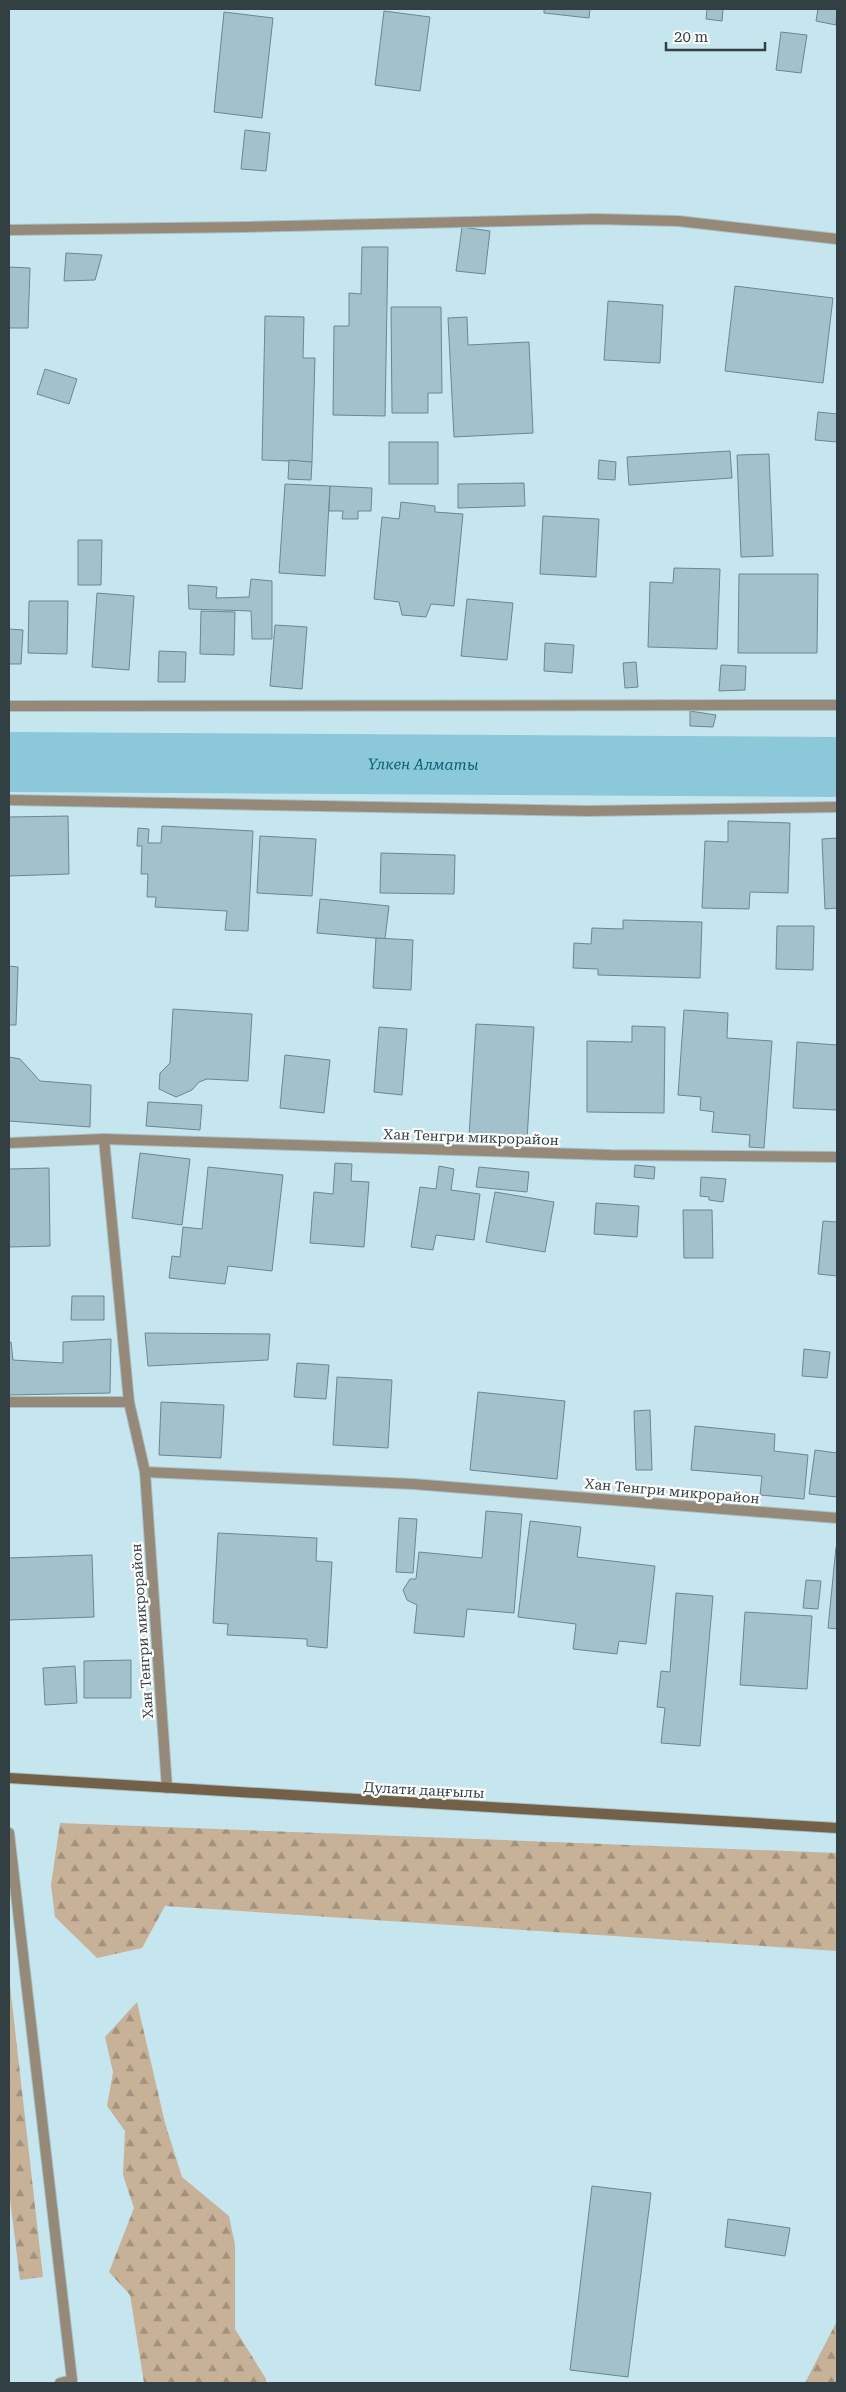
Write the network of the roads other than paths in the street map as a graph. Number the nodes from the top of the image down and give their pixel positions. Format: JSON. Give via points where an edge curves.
{"nodes":[{"id":1,"x":9,"y":230,"type":"edge"},
{"id":2,"x":837,"y":239,"type":"edge"},
{"id":3,"x":837,"y":705,"type":"edge"},
{"id":4,"x":9,"y":706,"type":"edge"},
{"id":5,"x":9,"y":800,"type":"edge"},
{"id":6,"x":837,"y":807,"type":"edge"},
{"id":7,"x":104,"y":1138,"type":"junction"},
{"id":8,"x":9,"y":1143,"type":"edge"},
{"id":9,"x":837,"y":1157,"type":"edge"},
{"id":10,"x":9,"y":1402,"type":"edge"},
{"id":11,"x":129,"y":1402,"type":"junction"},
{"id":12,"x":145,"y":1472,"type":"junction"},
{"id":13,"x":837,"y":1518,"type":"edge"},
{"id":14,"x":9,"y":1778,"type":"edge"},
{"id":15,"x":167,"y":1788,"type":"junction"},
{"id":16,"x":837,"y":1828,"type":"edge"},
{"id":17,"x":9,"y":1833,"type":"edge"},
{"id":18,"x":60,"y":2383,"type":"edge"}],
"edges":[{"from":1,"to":2,"type":"street","via":[[595,219],[678,222]]},
{"from":3,"to":4,"type":"street"},
{"from":5,"to":6,"type":"street","via":[[587,811]]},
{"from":7,"to":8,"type":"street","name":"Хан Тенгри микрорайон"},
{"from":7,"to":9,"type":"street","name":"Хан Тенгри микрорайон","via":[[600,1155]]},
{"from":7,"to":11,"type":"street","name":"Хан Тенгри микрорайон"},
{"from":10,"to":11,"type":"street"},
{"from":11,"to":12,"type":"street","name":"Хан Тенгри микрорайон"},
{"from":12,"to":13,"type":"street","name":"Хан Тенгри микрорайон","via":[[413,1484]]},
{"from":12,"to":15,"type":"street","name":"Хан Тенгри микрорайон"},
{"from":14,"to":15,"type":"main road","name":"Дулати даңғылы"},
{"from":15,"to":16,"type":"main road","name":"Дулати даңғылы"},
{"from":17,"to":18,"type":"street","via":[[72,2380]]}]}
